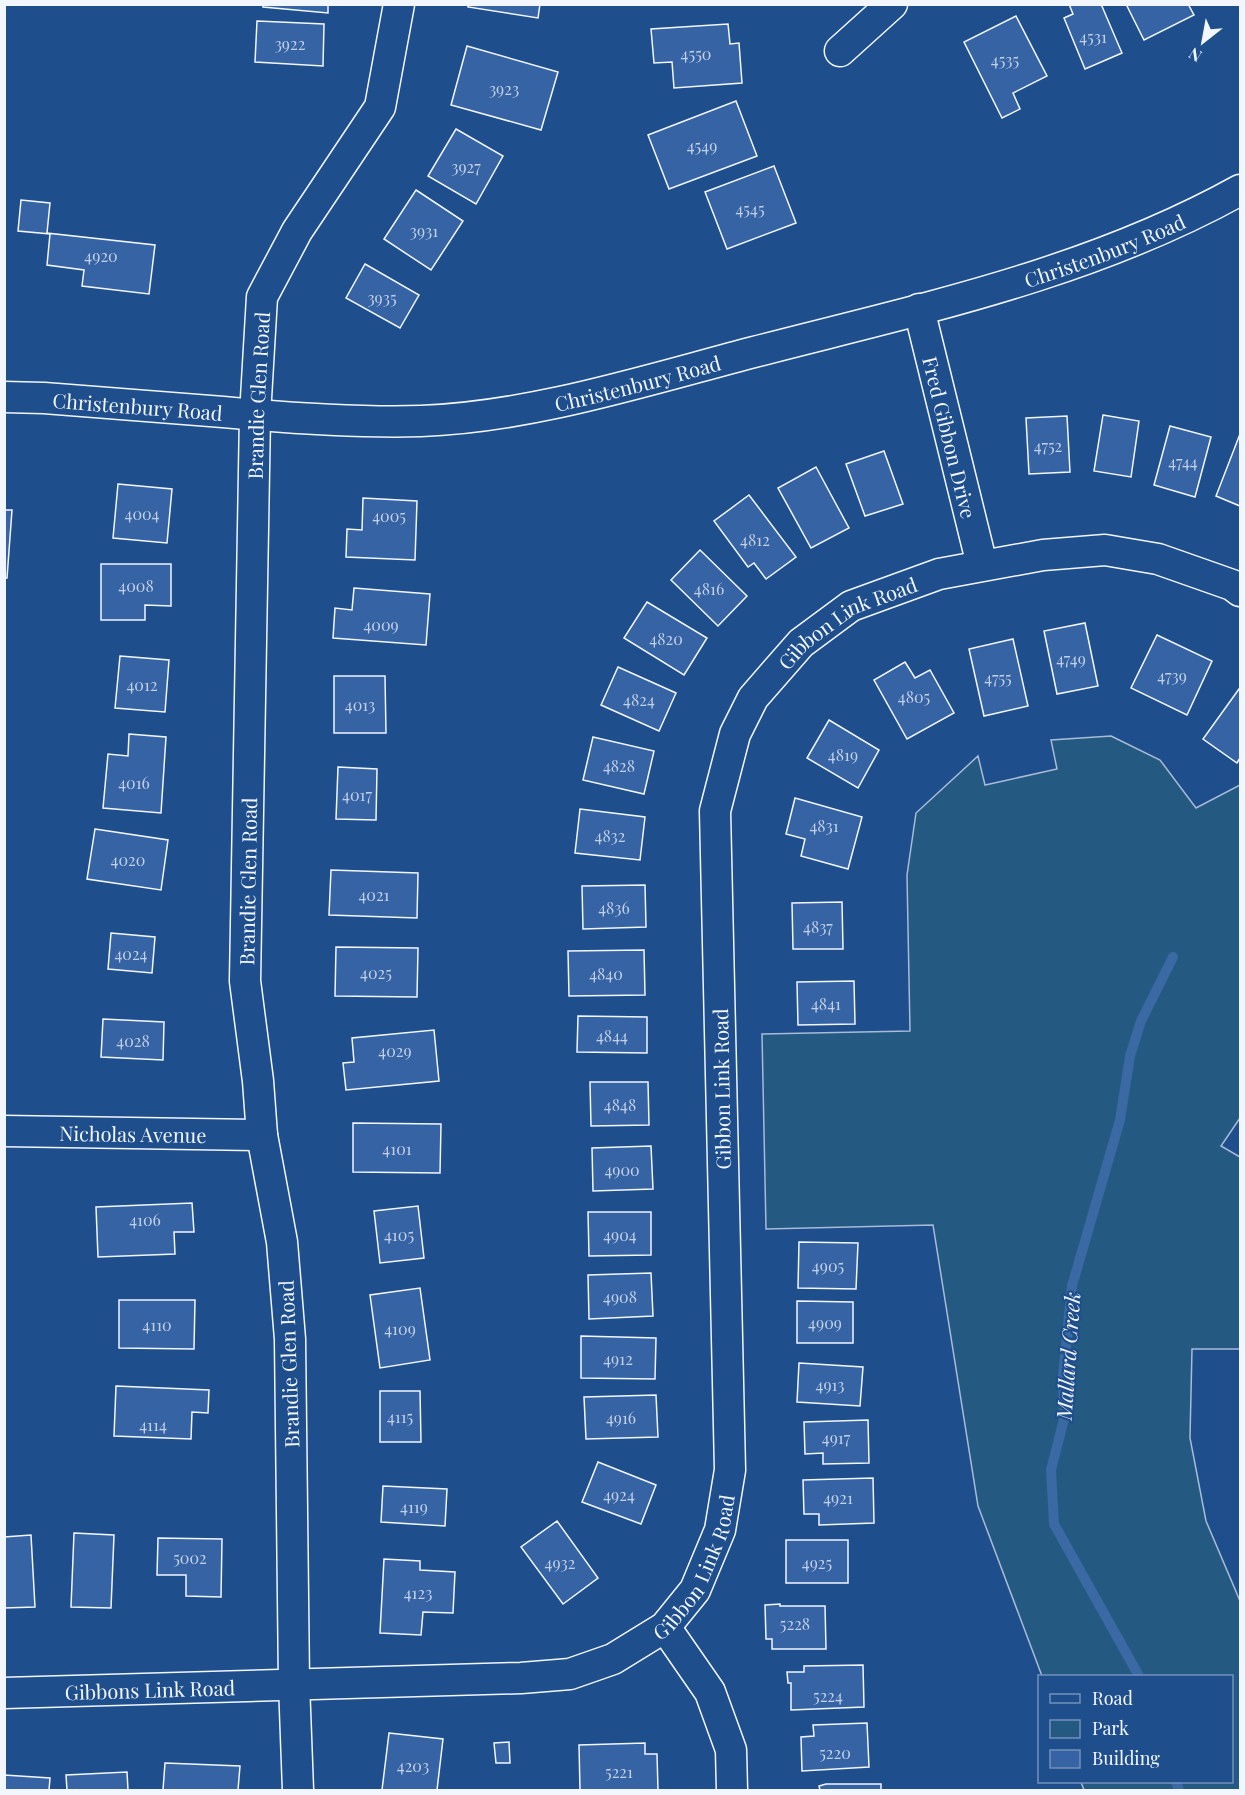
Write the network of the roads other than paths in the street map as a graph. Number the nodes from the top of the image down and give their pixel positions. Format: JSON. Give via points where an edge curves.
{"nodes":[{"id":1,"x":399,"y":4,"type":"edge"},
{"id":2,"x":892,"y":4,"type":"edge"},
{"id":3,"x":840,"y":51,"type":"dead end"},
{"id":4,"x":1240,"y":190,"type":"edge"},
{"id":5,"x":919,"y":309,"type":"junction"},
{"id":6,"x":4,"y":397,"type":"edge"},
{"id":7,"x":255,"y":415,"type":"junction"},
{"id":8,"x":982,"y":565,"type":"junction"},
{"id":9,"x":1240,"y":591,"type":"edge"},
{"id":10,"x":4,"y":1131,"type":"edge"},
{"id":11,"x":262,"y":1136,"type":"junction"},
{"id":12,"x":665,"y":1627,"type":"junction"},
{"id":13,"x":294,"y":1683,"type":"junction"},
{"id":14,"x":4,"y":1693,"type":"edge"},
{"id":15,"x":298,"y":1791,"type":"edge"},
{"id":16,"x":732,"y":1791,"type":"edge"}],
"edges":[{"from":1,"to":7,"type":"street","name":"Brandie Glen Road","via":[[380,107],[297,231],[262,297]]},
{"from":2,"to":3,"type":"street"},
{"from":4,"to":5,"type":"street","name":"Christenbury Road","via":[[1118,248],[1058,270]]},
{"from":5,"to":7,"type":"street","name":"Christenbury Road","via":[[584,396],[488,415],[421,421]]},
{"from":5,"to":8,"type":"street","name":"Fred Gibbon Drive"},
{"from":6,"to":7,"type":"street","name":"Christenbury Road"},
{"from":7,"to":11,"type":"street","name":"Brandie Glen Road","via":[[244,981]]},
{"from":8,"to":9,"type":"street","name":"Gibbon Link Road","via":[[1105,550],[1158,559]]},
{"from":8,"to":12,"type":"street","name":"Gibbon Link Road","via":[[932,576],[851,606],[801,643],[753,698],[735,734],[715,811],[730,1470],[720,1530],[695,1590]]},
{"from":10,"to":11,"type":"street","name":"Nicholas Avenue"},
{"from":11,"to":13,"type":"street","name":"Brandie Glen Road","via":[[282,1242],[290,1340]]},
{"from":12,"to":13,"type":"street","name":"Gibbon Link Road","via":[[613,1659],[570,1674]]},
{"from":12,"to":16,"type":"street","via":[[710,1692],[731,1750]]},
{"from":13,"to":14,"type":"street","name":"Gibbons Link Road"},
{"from":13,"to":15,"type":"street","name":"Brandie Glen Road"}]}
